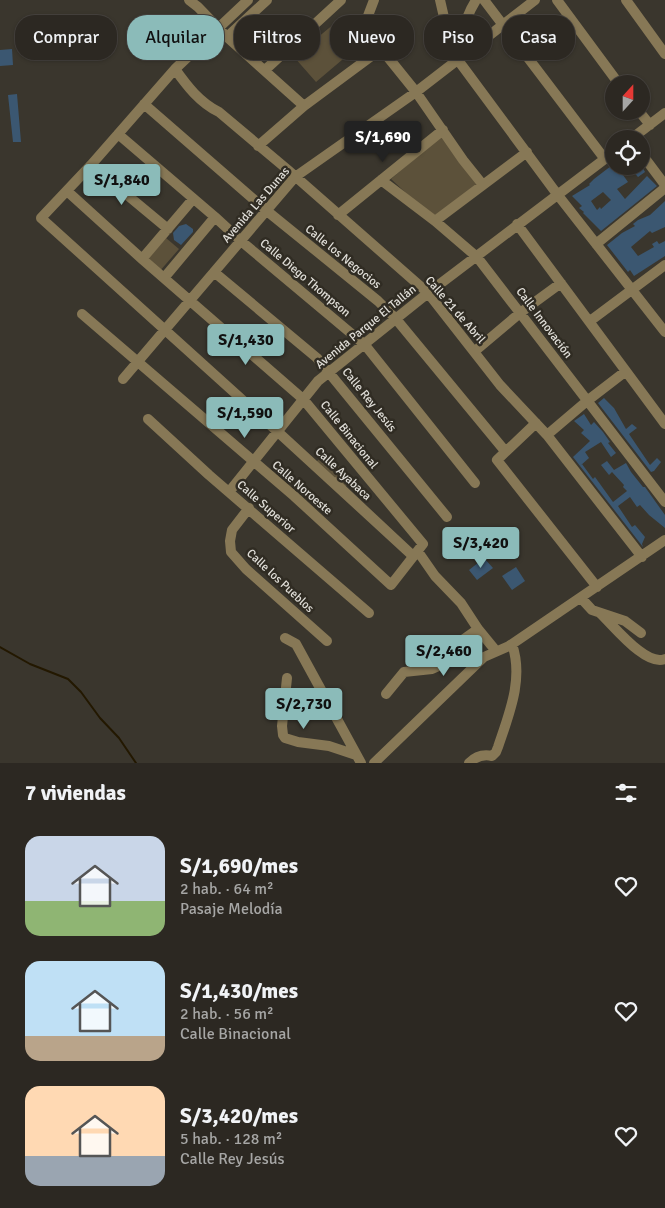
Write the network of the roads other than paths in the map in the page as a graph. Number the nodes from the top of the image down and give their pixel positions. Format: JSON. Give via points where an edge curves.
{"nodes":[{"id":1,"x":189,"y":0,"type":"edge"},
{"id":2,"x":248,"y":0,"type":"edge"},
{"id":3,"x":267,"y":0,"type":"edge"},
{"id":4,"x":341,"y":0,"type":"edge"},
{"id":5,"x":440,"y":0,"type":"edge"},
{"id":6,"x":476,"y":0,"type":"edge"},
{"id":7,"x":484,"y":0,"type":"edge"},
{"id":8,"x":535,"y":0,"type":"edge"},
{"id":9,"x":557,"y":0,"type":"edge"},
{"id":10,"x":626,"y":0,"type":"edge"},
{"id":11,"x":370,"y":1,"type":"edge"},
{"id":12,"x":206,"y":15,"type":"edge"},
{"id":13,"x":367,"y":15,"type":"edge"},
{"id":14,"x":444,"y":15,"type":"edge"},
{"id":15,"x":469,"y":15,"type":"edge"},
{"id":16,"x":516,"y":15,"type":"edge"},
{"id":17,"x":224,"y":22,"type":"edge"},
{"id":18,"x":502,"y":22,"type":"edge"},
{"id":19,"x":224,"y":34,"type":"edge"},
{"id":20,"x":227,"y":37,"type":"junction"},
{"id":21,"x":665,"y":54,"type":"edge"},
{"id":22,"x":184,"y":60,"type":"edge"},
{"id":23,"x":366,"y":60,"type":"edge"},
{"id":24,"x":390,"y":60,"type":"edge"},
{"id":25,"x":451,"y":60,"type":"edge"},
{"id":26,"x":458,"y":60,"type":"edge"},
{"id":27,"x":531,"y":60,"type":"edge"},
{"id":28,"x":175,"y":69,"type":"junction"},
{"id":29,"x":265,"y":70,"type":"junction"},
{"id":30,"x":612,"y":75,"type":"edge"},
{"id":31,"x":416,"y":92,"type":"junction"},
{"id":32,"x":144,"y":104,"type":"junction"},
{"id":33,"x":304,"y":106,"type":"junction"},
{"id":34,"x":665,"y":114,"type":"edge"},
{"id":35,"x":646,"y":120,"type":"edge"},
{"id":36,"x":650,"y":125,"type":"junction"},
{"id":37,"x":442,"y":130,"type":"junction"},
{"id":38,"x":643,"y":130,"type":"edge"},
{"id":39,"x":118,"y":134,"type":"junction"},
{"id":40,"x":258,"y":146,"type":"junction"},
{"id":41,"x":527,"y":152,"type":"junction"},
{"id":42,"x":604,"y":158,"type":"joint"},
{"id":43,"x":92,"y":165,"type":"junction"},
{"id":44,"x":650,"y":165,"type":"edge"},
{"id":45,"x":295,"y":177,"type":"junction"},
{"id":46,"x":381,"y":180,"type":"junction"},
{"id":47,"x":483,"y":185,"type":"junction"},
{"id":48,"x":665,"y":186,"type":"edge"},
{"id":49,"x":67,"y":191,"type":"junction"},
{"id":50,"x":557,"y":194,"type":"junction"},
{"id":51,"x":193,"y":200,"type":"junction"},
{"id":52,"x":267,"y":211,"type":"junction"},
{"id":53,"x":338,"y":215,"type":"junction"},
{"id":54,"x":215,"y":217,"type":"junction"},
{"id":55,"x":435,"y":221,"type":"junction"},
{"id":56,"x":518,"y":224,"type":"junction"},
{"id":57,"x":168,"y":229,"type":"junction"},
{"id":58,"x":241,"y":242,"type":"junction"},
{"id":59,"x":596,"y":244,"type":"junction"},
{"id":60,"x":477,"y":257,"type":"junction"},
{"id":61,"x":142,"y":260,"type":"junction"},
{"id":62,"x":665,"y":265,"type":"edge"},
{"id":63,"x":214,"y":272,"type":"junction"},
{"id":64,"x":164,"y":278,"type":"junction"},
{"id":65,"x":562,"y":283,"type":"junction"},
{"id":66,"x":632,"y":290,"type":"junction"},
{"id":67,"x":428,"y":293,"type":"junction"},
{"id":68,"x":189,"y":301,"type":"junction"},
{"id":69,"x":520,"y":313,"type":"junction"},
{"id":70,"x":82,"y":314,"type":"dead end"},
{"id":71,"x":396,"y":319,"type":"junction"},
{"id":72,"x":590,"y":321,"type":"junction"},
{"id":73,"x":165,"y":330,"type":"junction"},
{"id":74,"x":665,"y":332,"type":"edge"},
{"id":75,"x":365,"y":345,"type":"junction"},
{"id":76,"x":475,"y":351,"type":"junction"},
{"id":77,"x":137,"y":362,"type":"junction"},
{"id":78,"x":626,"y":371,"type":"junction"},
{"id":79,"x":329,"y":372,"type":"junction"},
{"id":80,"x":123,"y":379,"type":"dead end"},
{"id":81,"x":303,"y":399,"type":"junction"},
{"id":82,"x":587,"y":401,"type":"junction"},
{"id":83,"x":148,"y":418,"type":"dead end"},
{"id":84,"x":536,"y":423,"type":"junction"},
{"id":85,"x":665,"y":424,"type":"edge"},
{"id":86,"x":278,"y":432,"type":"junction"},
{"id":87,"x":548,"y":435,"type":"junction"},
{"id":88,"x":505,"y":451,"type":"junction"},
{"id":89,"x":254,"y":462,"type":"junction"},
{"id":90,"x":334,"y":482,"type":"dead end"},
{"id":91,"x":475,"y":483,"type":"dead end"},
{"id":92,"x":229,"y":492,"type":"junction"},
{"id":93,"x":665,"y":502,"type":"edge"},
{"id":94,"x":249,"y":508,"type":"junction"},
{"id":95,"x":447,"y":517,"type":"dead end"},
{"id":96,"x":665,"y":540,"type":"edge"},
{"id":97,"x":419,"y":551,"type":"junction"},
{"id":98,"x":642,"y":557,"type":"junction"},
{"id":99,"x":597,"y":587,"type":"junction"},
{"id":100,"x":581,"y":598,"type":"junction"},
{"id":101,"x":368,"y":613,"type":"dead end"},
{"id":102,"x":600,"y":613,"type":"junction"},
{"id":103,"x":478,"y":629,"type":"junction"},
{"id":104,"x":641,"y":633,"type":"dead end"},
{"id":105,"x":285,"y":638,"type":"dead end"},
{"id":106,"x":327,"y":641,"type":"dead end"},
{"id":107,"x":512,"y":644,"type":"junction"},
{"id":108,"x":496,"y":651,"type":"junction"},
{"id":109,"x":665,"y":659,"type":"edge"},
{"id":110,"x":287,"y":678,"type":"dead end"},
{"id":111,"x":386,"y":694,"type":"dead end"},
{"id":112,"x":358,"y":759,"type":"edge"},
{"id":113,"x":374,"y":763,"type":"edge"},
{"id":114,"x":469,"y":763,"type":"edge"}],
"edges":[{"from":1,"to":12,"type":"street"},
{"from":2,"to":17,"type":"street"},
{"from":3,"to":20,"type":"street"},
{"from":4,"to":29,"type":"street"},
{"from":5,"to":14,"type":"street"},
{"from":6,"to":15,"type":"street"},
{"from":7,"to":18,"type":"street"},
{"from":8,"to":16,"type":"street","name":"Avenida Las Dunas"},
{"from":9,"to":30,"type":"street"},
{"from":10,"to":21,"type":"street"},
{"from":11,"to":13,"type":"street"},
{"from":19,"to":20,"type":"street"},
{"from":20,"to":29,"type":"street"},
{"from":22,"to":28,"type":"street"},
{"from":23,"to":33,"type":"street"},
{"from":24,"to":31,"type":"street"},
{"from":25,"to":31,"type":"street","name":"Avenida Las Dunas"},
{"from":26,"to":41,"type":"street"},
{"from":27,"to":42,"type":"street"},
{"from":28,"to":32,"type":"street"},
{"from":28,"to":40,"type":"street","name":"Calle 21 de Abril","via":[[207,106],[219,112]]},
{"from":29,"to":33,"type":"street"},
{"from":31,"to":37,"type":"street"},
{"from":31,"to":45,"type":"street","name":"Avenida Las Dunas"},
{"from":32,"to":39,"type":"street"},
{"from":32,"to":52,"type":"street","name":"Calle los Negocios"},
{"from":33,"to":40,"type":"street"},
{"from":34,"to":36,"type":"street"},
{"from":35,"to":36,"type":"street"},
{"from":36,"to":38,"type":"street"},
{"from":37,"to":46,"type":"street"},
{"from":37,"to":47,"type":"street"},
{"from":39,"to":43,"type":"street"},
{"from":39,"to":51,"type":"street","name":"Calle Diego Thompson"},
{"from":40,"to":45,"type":"street","name":"Calle 21 de Abril"},
{"from":41,"to":47,"type":"street"},
{"from":41,"to":50,"type":"street"},
{"from":42,"to":50,"type":"street","name":"Avenida Parque El Tallán"},
{"from":43,"to":49,"type":"street"},
{"from":43,"to":57,"type":"street"},
{"from":44,"to":48,"type":"street"},
{"from":45,"to":52,"type":"street","name":"Avenida Las Dunas"},
{"from":45,"to":53,"type":"street","name":"Calle 21 de Abril"},
{"from":46,"to":53,"type":"street"},
{"from":46,"to":55,"type":"street","name":"Calle Innovación"},
{"from":47,"to":55,"type":"street"},
{"from":48,"to":59,"type":"street"},
{"from":49,"to":61,"type":"street","name":"Calle Binacional"},
{"from":49,"to":73,"type":"street","name":"Calle Ayabaca","via":[[41,218]]},
{"from":50,"to":56,"type":"street","name":"Avenida Parque El Tallán"},
{"from":50,"to":59,"type":"street"},
{"from":51,"to":54,"type":"street","name":"Calle Diego Thompson"},
{"from":51,"to":57,"type":"street"},
{"from":52,"to":58,"type":"street","name":"Avenida Las Dunas"},
{"from":52,"to":71,"type":"street","name":"Calle los Negocios"},
{"from":53,"to":67,"type":"street","name":"Calle 21 de Abril"},
{"from":54,"to":58,"type":"street","name":"Calle Diego Thompson"},
{"from":54,"to":64,"type":"street"},
{"from":55,"to":60,"type":"street","name":"Calle Innovación"},
{"from":56,"to":60,"type":"street","name":"Avenida Parque El Tallán"},
{"from":56,"to":65,"type":"street"},
{"from":57,"to":61,"type":"street"},
{"from":58,"to":63,"type":"street","name":"Avenida Las Dunas"},
{"from":58,"to":75,"type":"street","name":"Calle Diego Thompson"},
{"from":59,"to":66,"type":"street"},
{"from":60,"to":67,"type":"street","name":"Avenida Parque El Tallán"},
{"from":60,"to":69,"type":"street","name":"Calle Innovación"},
{"from":61,"to":64,"type":"street","name":"Calle Binacional"},
{"from":62,"to":66,"type":"street"},
{"from":63,"to":68,"type":"street","name":"Avenida Las Dunas"},
{"from":63,"to":79,"type":"street","name":"Calle Rey Jesús","via":[[317,358]]},
{"from":64,"to":68,"type":"street","name":"Calle Binacional"},
{"from":65,"to":69,"type":"street"},
{"from":65,"to":72,"type":"street"},
{"from":66,"to":72,"type":"street"},
{"from":66,"to":74,"type":"street"},
{"from":67,"to":71,"type":"street","name":"Avenida Parque El Tallán"},
{"from":67,"to":76,"type":"street","name":"Calle 21 de Abril"},
{"from":68,"to":73,"type":"street","name":"Avenida Las Dunas"},
{"from":68,"to":81,"type":"street","name":"Calle Binacional"},
{"from":69,"to":76,"type":"street"},
{"from":69,"to":82,"type":"street","name":"Calle Innovación"},
{"from":70,"to":77,"type":"street","name":"Calle Noroeste"},
{"from":71,"to":75,"type":"street","name":"Avenida Parque El Tallán"},
{"from":71,"to":88,"type":"street","name":"Calle los Negocios"},
{"from":72,"to":78,"type":"street"},
{"from":73,"to":77,"type":"street","name":"Avenida Las Dunas"},
{"from":73,"to":86,"type":"street","name":"Calle Ayabaca"},
{"from":75,"to":79,"type":"street","name":"Avenida Parque El Tallán"},
{"from":75,"to":91,"type":"street","name":"Calle Diego Thompson"},
{"from":76,"to":84,"type":"street","name":"Calle 21 de Abril","via":[[500,385]]},
{"from":77,"to":80,"type":"street","name":"Avenida Las Dunas"},
{"from":77,"to":89,"type":"street","name":"Calle Noroeste"},
{"from":78,"to":82,"type":"street"},
{"from":78,"to":85,"type":"street"},
{"from":79,"to":81,"type":"street","name":"Avenida Parque El Tallán"},
{"from":79,"to":95,"type":"street","name":"Calle Rey Jesús"},
{"from":81,"to":86,"type":"street","name":"Avenida Parque El Tallán"},
{"from":81,"to":97,"type":"street","name":"Calle Binacional"},
{"from":82,"to":87,"type":"street"},
{"from":82,"to":93,"type":"street","name":"Calle Innovación"},
{"from":83,"to":92,"type":"street","name":"Calle Superior"},
{"from":84,"to":87,"type":"street","name":"Calle 21 de Abril"},
{"from":84,"to":88,"type":"street"},
{"from":86,"to":89,"type":"street","name":"Avenida Parque El Tallán"},
{"from":86,"to":97,"type":"street","name":"Calle Ayabaca"},
{"from":87,"to":98,"type":"street","name":"Calle 21 de Abril"},
{"from":88,"to":99,"type":"street","via":[[497,460]]},
{"from":89,"to":92,"type":"street","name":"Avenida Parque El Tallán"},
{"from":89,"to":97,"type":"street","name":"Calle Noroeste","via":[[390,584]]},
{"from":90,"to":97,"type":"street","name":"Calle Ayabaca"},
{"from":92,"to":94,"type":"street","name":"Calle Superior"},
{"from":94,"to":101,"type":"street","name":"Calle Superior"},
{"from":94,"to":106,"type":"street","name":"Calle los Pueblos","via":[[232,530],[231,552]]},
{"from":96,"to":98,"type":"street"},
{"from":97,"to":103,"type":"street"},
{"from":98,"to":99,"type":"street"},
{"from":99,"to":100,"type":"street"},
{"from":100,"to":102,"type":"street","via":[[592,610]]},
{"from":100,"to":107,"type":"street"},
{"from":102,"to":104,"type":"street","via":[[625,621]]},
{"from":102,"to":109,"type":"street","via":[[648,658]]},
{"from":103,"to":108,"type":"street"},
{"from":103,"to":111,"type":"street","via":[[454,646],[440,665],[404,672]]},
{"from":105,"to":112,"type":"street","via":[[296,644]]},
{"from":107,"to":108,"type":"street"},
{"from":107,"to":114,"type":"street","via":[[517,670],[516,686],[498,747],[492,756],[482,755]]},
{"from":108,"to":113,"type":"street","via":[[484,657]]},
{"from":110,"to":112,"type":"street","via":[[282,726],[285,738],[329,746]]}]}
